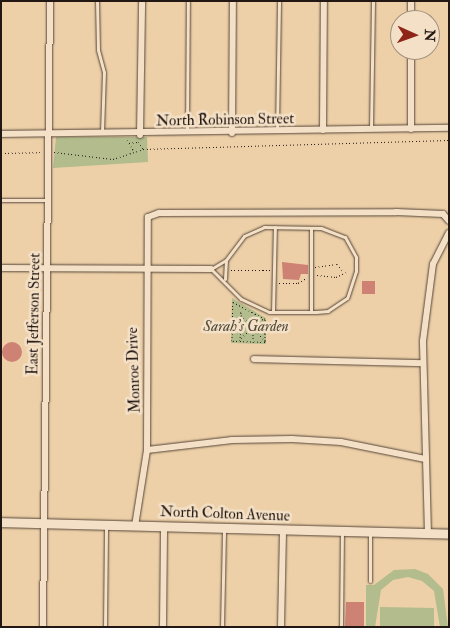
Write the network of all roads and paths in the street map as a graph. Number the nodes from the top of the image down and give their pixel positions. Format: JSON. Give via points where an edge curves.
{"nodes":[{"id":1,"x":50,"y":1,"type":"edge"},
{"id":2,"x":97,"y":1,"type":"edge"},
{"id":3,"x":142,"y":1,"type":"edge"},
{"id":4,"x":188,"y":1,"type":"edge"},
{"id":5,"x":233,"y":1,"type":"edge"},
{"id":6,"x":279,"y":1,"type":"edge"},
{"id":7,"x":324,"y":1,"type":"edge"},
{"id":8,"x":373,"y":1,"type":"edge"},
{"id":9,"x":411,"y":60,"type":"edge"},
{"id":10,"x":449,"y":128,"type":"edge"},
{"id":11,"x":371,"y":129,"type":"junction"},
{"id":12,"x":411,"y":129,"type":"junction"},
{"id":13,"x":323,"y":130,"type":"junction"},
{"id":14,"x":278,"y":131,"type":"junction"},
{"id":15,"x":49,"y":133,"type":"junction"},
{"id":16,"x":232,"y":133,"type":"junction"},
{"id":17,"x":1,"y":134,"type":"edge"},
{"id":18,"x":102,"y":134,"type":"junction"},
{"id":19,"x":126,"y":134,"type":"junction"},
{"id":20,"x":186,"y":134,"type":"junction"},
{"id":21,"x":140,"y":135,"type":"junction"},
{"id":22,"x":449,"y":140,"type":"edge"},
{"id":23,"x":129,"y":143,"type":"junction"},
{"id":24,"x":134,"y":148,"type":"junction"},
{"id":25,"x":48,"y":152,"type":"junction"},
{"id":26,"x":134,"y":152,"type":"junction"},
{"id":27,"x":1,"y":153,"type":"edge"},
{"id":28,"x":1,"y":200,"type":"edge"},
{"id":29,"x":48,"y":200,"type":"junction"},
{"id":30,"x":449,"y":221,"type":"edge"},
{"id":31,"x":274,"y":227,"type":"junction"},
{"id":32,"x":311,"y":228,"type":"junction"},
{"id":33,"x":449,"y":233,"type":"edge"},
{"id":34,"x":226,"y":260,"type":"junction"},
{"id":35,"x":311,"y":267,"type":"junction"},
{"id":36,"x":1,"y":268,"type":"edge"},
{"id":37,"x":47,"y":269,"type":"junction"},
{"id":38,"x":148,"y":269,"type":"junction"},
{"id":39,"x":211,"y":269,"type":"junction"},
{"id":40,"x":226,"y":270,"type":"junction"},
{"id":41,"x":274,"y":270,"type":"junction"},
{"id":42,"x":342,"y":271,"type":"dead end"},
{"id":43,"x":225,"y":279,"type":"junction"},
{"id":44,"x":241,"y":309,"type":"junction"},
{"id":45,"x":273,"y":312,"type":"junction"},
{"id":46,"x":311,"y":312,"type":"junction"},
{"id":47,"x":241,"y":315,"type":"junction"},
{"id":48,"x":253,"y":315,"type":"junction"},
{"id":49,"x":263,"y":319,"type":"junction"},
{"id":50,"x":253,"y":328,"type":"junction"},
{"id":51,"x":240,"y":340,"type":"junction"},
{"id":52,"x":265,"y":341,"type":"junction"},
{"id":53,"x":253,"y":342,"type":"junction"},
{"id":54,"x":254,"y":359,"type":"dead end"},
{"id":55,"x":422,"y":363,"type":"junction"},
{"id":56,"x":147,"y":450,"type":"junction"},
{"id":57,"x":425,"y":459,"type":"junction"},
{"id":58,"x":1,"y":522,"type":"edge"},
{"id":59,"x":45,"y":523,"type":"junction"},
{"id":60,"x":106,"y":525,"type":"junction"},
{"id":61,"x":135,"y":526,"type":"junction"},
{"id":62,"x":164,"y":526,"type":"junction"},
{"id":63,"x":224,"y":528,"type":"junction"},
{"id":64,"x":282,"y":530,"type":"junction"},
{"id":65,"x":342,"y":531,"type":"junction"},
{"id":66,"x":370,"y":532,"type":"junction"},
{"id":67,"x":428,"y":534,"type":"junction"},
{"id":68,"x":449,"y":534,"type":"edge"},
{"id":69,"x":370,"y":581,"type":"dead end"},
{"id":70,"x":44,"y":627,"type":"edge"},
{"id":71,"x":105,"y":627,"type":"edge"},
{"id":72,"x":163,"y":627,"type":"edge"},
{"id":73,"x":222,"y":627,"type":"edge"},
{"id":74,"x":281,"y":627,"type":"edge"},
{"id":75,"x":341,"y":627,"type":"edge"}],
"edges":[{"from":1,"to":15,"type":"street","name":"East Jefferson Street"},
{"from":2,"to":18,"type":"lane","via":[[98,50],[104,72]]},
{"from":3,"to":21,"type":"street"},
{"from":4,"to":20,"type":"lane"},
{"from":5,"to":16,"type":"street"},
{"from":6,"to":14,"type":"lane"},
{"from":7,"to":13,"type":"street"},
{"from":8,"to":11,"type":"lane"},
{"from":9,"to":12,"type":"street"},
{"from":10,"to":12,"type":"street","name":"North Robinson Street"},
{"from":11,"to":12,"type":"street","name":"North Robinson Street"},
{"from":11,"to":13,"type":"street","name":"North Robinson Street"},
{"from":13,"to":14,"type":"street","name":"North Robinson Street"},
{"from":14,"to":16,"type":"street","name":"North Robinson Street"},
{"from":15,"to":17,"type":"street","name":"North Robinson Street"},
{"from":15,"to":18,"type":"street","name":"North Robinson Street"},
{"from":15,"to":25,"type":"street","name":"East Jefferson Street"},
{"from":16,"to":20,"type":"street","name":"North Robinson Street"},
{"from":18,"to":19,"type":"street","name":"North Robinson Street"},
{"from":19,"to":21,"type":"street","name":"North Robinson Street"},
{"from":19,"to":23,"type":"path"},
{"from":20,"to":21,"type":"street","name":"North Robinson Street"},
{"from":22,"to":26,"type":"path"},
{"from":23,"to":24,"type":"path"},
{"from":23,"to":24,"type":"path","via":[[138,143]]},
{"from":24,"to":26,"type":"path"},
{"from":25,"to":26,"type":"path","via":[[113,159]]},
{"from":25,"to":27,"type":"path"},
{"from":25,"to":29,"type":"street","name":"East Jefferson Street"},
{"from":28,"to":29,"type":"lane"},
{"from":29,"to":37,"type":"street","name":"East Jefferson Street"},
{"from":30,"to":38,"type":"street","name":"Monroe Drive","via":[[442,214],[396,212],[151,215],[147,222]]},
{"from":31,"to":32,"type":"lane"},
{"from":31,"to":34,"type":"lane","via":[[244,236]]},
{"from":31,"to":41,"type":"lane"},
{"from":32,"to":35,"type":"lane"},
{"from":32,"to":46,"type":"lane","via":[[334,230],[345,237],[356,257],[356,271],[340,305]]},
{"from":33,"to":55,"type":"street","via":[[433,264]]},
{"from":34,"to":39,"type":"lane"},
{"from":34,"to":40,"type":"lane"},
{"from":35,"to":42,"type":"path","via":[[337,264]]},
{"from":35,"to":46,"type":"lane"},
{"from":36,"to":37,"type":"street"},
{"from":37,"to":38,"type":"street"},
{"from":37,"to":59,"type":"street","name":"East Jefferson Street"},
{"from":38,"to":39,"type":"street"},
{"from":38,"to":56,"type":"street","name":"Monroe Drive"},
{"from":39,"to":43,"type":"lane"},
{"from":40,"to":41,"type":"path"},
{"from":40,"to":43,"type":"lane"},
{"from":41,"to":45,"type":"lane"},
{"from":43,"to":45,"type":"lane","via":[[241,299]]},
{"from":44,"to":47,"type":"path"},
{"from":44,"to":48,"type":"path"},
{"from":44,"to":51,"type":"path","via":[[233,302],[232,342]]},
{"from":45,"to":46,"type":"lane"},
{"from":47,"to":50,"type":"path"},
{"from":47,"to":51,"type":"path"},
{"from":48,"to":49,"type":"path"},
{"from":48,"to":50,"type":"path"},
{"from":49,"to":50,"type":"path"},
{"from":49,"to":52,"type":"path"},
{"from":50,"to":51,"type":"path"},
{"from":50,"to":52,"type":"path"},
{"from":50,"to":53,"type":"path"},
{"from":51,"to":53,"type":"path"},
{"from":52,"to":53,"type":"path"},
{"from":54,"to":55,"type":"street"},
{"from":55,"to":57,"type":"street"},
{"from":56,"to":57,"type":"street","via":[[232,440],[292,439],[341,442]]},
{"from":56,"to":61,"type":"street","name":"Monroe Drive"},
{"from":57,"to":67,"type":"street"},
{"from":58,"to":59,"type":"street","name":"North Colton Avenue"},
{"from":59,"to":60,"type":"street","name":"North Colton Avenue"},
{"from":59,"to":70,"type":"street","name":"East Jefferson Street"},
{"from":60,"to":61,"type":"street","name":"North Colton Avenue"},
{"from":60,"to":71,"type":"lane"},
{"from":61,"to":62,"type":"street","name":"North Colton Avenue"},
{"from":62,"to":63,"type":"street","name":"North Colton Avenue"},
{"from":62,"to":72,"type":"street"},
{"from":63,"to":64,"type":"street","name":"North Colton Avenue"},
{"from":63,"to":73,"type":"lane"},
{"from":64,"to":65,"type":"street","name":"North Colton Avenue"},
{"from":64,"to":74,"type":"street"},
{"from":65,"to":66,"type":"street","name":"North Colton Avenue"},
{"from":65,"to":75,"type":"lane"},
{"from":66,"to":67,"type":"street","name":"North Colton Avenue"},
{"from":66,"to":69,"type":"lane"},
{"from":67,"to":68,"type":"street","name":"North Colton Avenue"}]}
